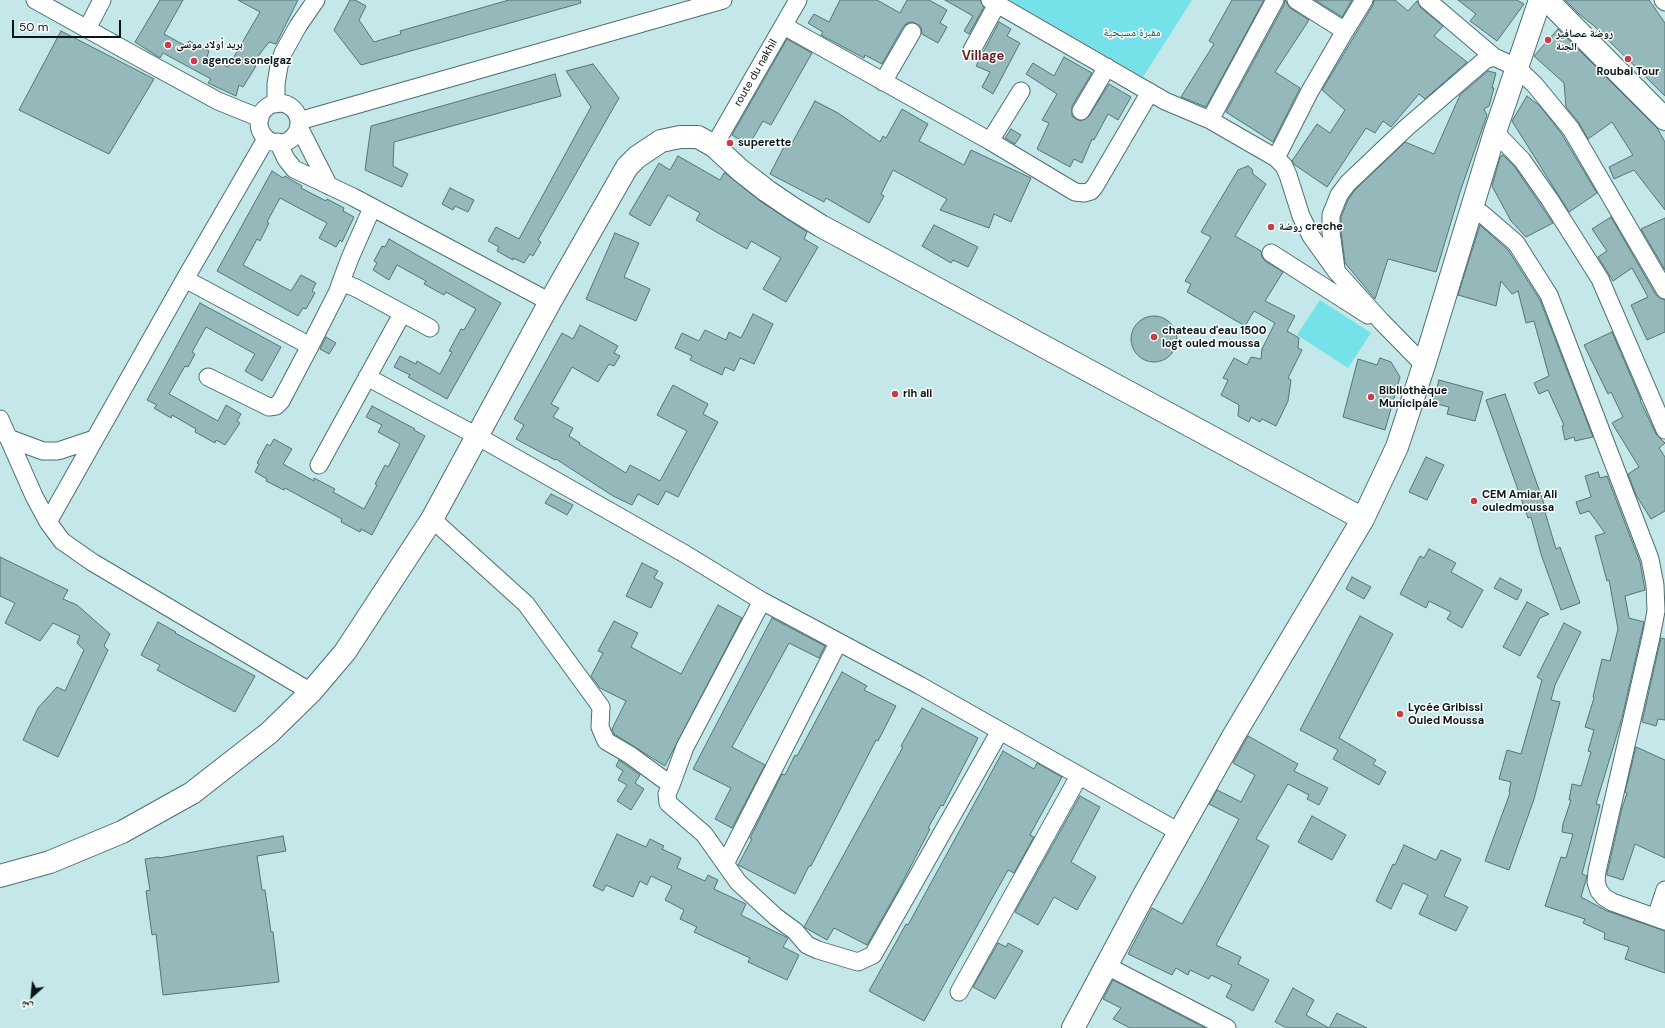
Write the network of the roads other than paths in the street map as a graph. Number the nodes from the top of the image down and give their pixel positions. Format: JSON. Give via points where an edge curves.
{"nodes":[{"id":1,"x":35,"y":0,"type":"edge"},
{"id":2,"x":102,"y":0,"type":"edge"},
{"id":3,"x":316,"y":0,"type":"edge"},
{"id":4,"x":723,"y":0,"type":"edge"},
{"id":5,"x":1275,"y":0,"type":"edge"},
{"id":6,"x":1296,"y":0,"type":"edge"},
{"id":7,"x":1364,"y":0,"type":"edge"},
{"id":8,"x":1426,"y":0,"type":"edge"},
{"id":9,"x":1540,"y":0,"type":"edge"},
{"id":10,"x":1547,"y":0,"type":"edge"},
{"id":11,"x":792,"y":2,"type":"edge"},
{"id":12,"x":993,"y":2,"type":"edge"},
{"id":13,"x":784,"y":26,"type":"junction"},
{"id":14,"x":87,"y":29,"type":"junction"},
{"id":15,"x":1346,"y":29,"type":"junction"},
{"id":16,"x":912,"y":32,"type":"dead end"},
{"id":17,"x":972,"y":50,"type":"dead end"},
{"id":18,"x":1494,"y":57,"type":"junction"},
{"id":19,"x":1107,"y":67,"type":"junction"},
{"id":20,"x":1516,"y":67,"type":"junction"},
{"id":21,"x":883,"y":82,"type":"junction"},
{"id":22,"x":1021,"y":91,"type":"dead end"},
{"id":23,"x":1150,"y":92,"type":"junction"},
{"id":24,"x":276,"y":104,"type":"junction"},
{"id":25,"x":1081,"y":111,"type":"dead end"},
{"id":26,"x":260,"y":118,"type":"junction"},
{"id":27,"x":1665,"y":119,"type":"edge"},
{"id":28,"x":1210,"y":120,"type":"junction"},
{"id":29,"x":299,"y":124,"type":"junction"},
{"id":30,"x":1495,"y":132,"type":"junction"},
{"id":31,"x":272,"y":141,"type":"junction"},
{"id":32,"x":990,"y":142,"type":"junction"},
{"id":33,"x":714,"y":146,"type":"junction"},
{"id":34,"x":1276,"y":158,"type":"junction"},
{"id":35,"x":329,"y":186,"type":"junction"},
{"id":36,"x":1472,"y":207,"type":"junction"},
{"id":37,"x":372,"y":208,"type":"junction"},
{"id":38,"x":1271,"y":253,"type":"dead end"},
{"id":39,"x":1336,"y":271,"type":"junction"},
{"id":40,"x":185,"y":279,"type":"junction"},
{"id":41,"x":341,"y":282,"type":"junction"},
{"id":42,"x":1665,"y":290,"type":"edge"},
{"id":43,"x":550,"y":302,"type":"junction"},
{"id":44,"x":402,"y":314,"type":"junction"},
{"id":45,"x":1381,"y":321,"type":"junction"},
{"id":46,"x":430,"y":328,"type":"dead end"},
{"id":47,"x":310,"y":346,"type":"junction"},
{"id":48,"x":1424,"y":365,"type":"junction"},
{"id":49,"x":208,"y":377,"type":"dead end"},
{"id":50,"x":367,"y":377,"type":"junction"},
{"id":51,"x":0,"y":419,"type":"edge"},
{"id":52,"x":1665,"y":430,"type":"edge"},
{"id":53,"x":476,"y":436,"type":"junction"},
{"id":54,"x":8,"y":438,"type":"junction"},
{"id":55,"x":94,"y":439,"type":"junction"},
{"id":56,"x":319,"y":465,"type":"dead end"},
{"id":57,"x":432,"y":519,"type":"junction"},
{"id":58,"x":1363,"y":519,"type":"junction"},
{"id":59,"x":48,"y":522,"type":"junction"},
{"id":60,"x":762,"y":601,"type":"junction"},
{"id":61,"x":838,"y":643,"type":"junction"},
{"id":62,"x":311,"y":692,"type":"junction"},
{"id":63,"x":1000,"y":731,"type":"junction"},
{"id":64,"x":1078,"y":776,"type":"junction"},
{"id":65,"x":671,"y":785,"type":"junction"},
{"id":66,"x":1179,"y":832,"type":"junction"},
{"id":67,"x":725,"y":864,"type":"junction"},
{"id":68,"x":0,"y":876,"type":"edge"},
{"id":69,"x":1665,"y":890,"type":"edge"},
{"id":70,"x":1660,"y":919,"type":"edge"},
{"id":71,"x":1107,"y":966,"type":"junction"},
{"id":72,"x":959,"y":992,"type":"dead end"},
{"id":73,"x":1073,"y":1028,"type":"edge"},
{"id":74,"x":1227,"y":1028,"type":"edge"}],
"edges":[{"from":1,"to":14,"type":"street"},
{"from":2,"to":14,"type":"street"},
{"from":3,"to":24,"type":"street","via":[[283,53],[276,84]]},
{"from":4,"to":29,"type":"street"},
{"from":5,"to":28,"type":"street"},
{"from":6,"to":15,"type":"street","via":[[1345,31]]},
{"from":7,"to":15,"type":"street"},
{"from":8,"to":18,"type":"street"},
{"from":9,"to":20,"type":"street"},
{"from":10,"to":27,"type":"street"},
{"from":11,"to":13,"type":"street","name":"route du nakhil"},
{"from":12,"to":17,"type":"street"},
{"from":12,"to":19,"type":"street"},
{"from":13,"to":21,"type":"street"},
{"from":13,"to":33,"type":"street","name":"route du nakhil"},
{"from":14,"to":26,"type":"street","via":[[218,100]]},
{"from":15,"to":34,"type":"street","via":[[1310,91]]},
{"from":16,"to":21,"type":"street"},
{"from":18,"to":20,"type":"street"},
{"from":18,"to":39,"type":"street","via":[[1485,60],[1406,128],[1348,183],[1339,195],[1331,215],[1330,232]]},
{"from":19,"to":23,"type":"street"},
{"from":19,"to":25,"type":"street"},
{"from":20,"to":30,"type":"street"},
{"from":20,"to":42,"type":"street","via":[[1535,85],[1571,130]]},
{"from":21,"to":32,"type":"street"},
{"from":22,"to":32,"type":"street"},
{"from":23,"to":28,"type":"street"},
{"from":23,"to":32,"type":"street","via":[[1091,191],[1075,192]]},
{"from":24,"to":26,"type":"street","via":[[266,108]]},
{"from":24,"to":29,"type":"street","via":[[294,110]]},
{"from":26,"to":31,"type":"street","via":[[260,129]]},
{"from":28,"to":34,"type":"street"},
{"from":29,"to":31,"type":"street","via":[[297,132],[289,141]]},
{"from":29,"to":35,"type":"street"},
{"from":30,"to":36,"type":"street"},
{"from":30,"to":52,"type":"street","via":[[1522,160],[1600,279]]},
{"from":31,"to":35,"type":"street","via":[[294,169]]},
{"from":31,"to":40,"type":"street"},
{"from":33,"to":43,"type":"street","via":[[698,137],[680,136],[661,141],[637,157],[627,167]]},
{"from":33,"to":58,"type":"street","via":[[740,170],[821,226]]},
{"from":34,"to":39,"type":"street","via":[[1284,166],[1301,216],[1311,236]]},
{"from":35,"to":37,"type":"street"},
{"from":36,"to":48,"type":"street"},
{"from":36,"to":70,"type":"street","via":[[1516,243],[1550,296],[1650,559],[1656,611],[1652,637],[1596,882],[1604,897],[1612,902]]},
{"from":37,"to":41,"type":"street"},
{"from":37,"to":43,"type":"street"},
{"from":38,"to":45,"type":"street"},
{"from":39,"to":45,"type":"street"},
{"from":40,"to":47,"type":"street"},
{"from":40,"to":55,"type":"street"},
{"from":41,"to":44,"type":"street"},
{"from":41,"to":47,"type":"street"},
{"from":43,"to":53,"type":"street"},
{"from":44,"to":46,"type":"street"},
{"from":44,"to":50,"type":"street"},
{"from":45,"to":48,"type":"street"},
{"from":47,"to":49,"type":"street","via":[[276,406],[269,407]]},
{"from":48,"to":58,"type":"street","via":[[1397,448]]},
{"from":50,"to":53,"type":"street"},
{"from":50,"to":56,"type":"street"},
{"from":51,"to":54,"type":"street"},
{"from":53,"to":57,"type":"street"},
{"from":53,"to":60,"type":"street","via":[[685,554]]},
{"from":54,"to":55,"type":"street","via":[[43,450],[58,451]]},
{"from":54,"to":59,"type":"street"},
{"from":55,"to":59,"type":"street"},
{"from":57,"to":62,"type":"street","via":[[345,652]]},
{"from":57,"to":65,"type":"street","via":[[526,604],[601,707],[600,727],[606,741]]},
{"from":58,"to":66,"type":"street"},
{"from":59,"to":62,"type":"street","via":[[62,541],[73,550]]},
{"from":60,"to":61,"type":"street"},
{"from":60,"to":65,"type":"street","via":[[685,746]]},
{"from":61,"to":63,"type":"street"},
{"from":61,"to":67,"type":"street"},
{"from":62,"to":68,"type":"street","via":[[269,733],[192,793],[122,832],[50,862]]},
{"from":63,"to":64,"type":"street"},
{"from":63,"to":67,"type":"street","via":[[873,955],[858,962],[807,945],[795,931],[776,918],[738,882]]},
{"from":64,"to":66,"type":"street"},
{"from":64,"to":72,"type":"street"},
{"from":65,"to":67,"type":"street","via":[[667,794],[668,803],[704,834]]},
{"from":66,"to":71,"type":"street"},
{"from":69,"to":70,"type":"street"},
{"from":71,"to":73,"type":"street"},
{"from":71,"to":74,"type":"street"}]}
